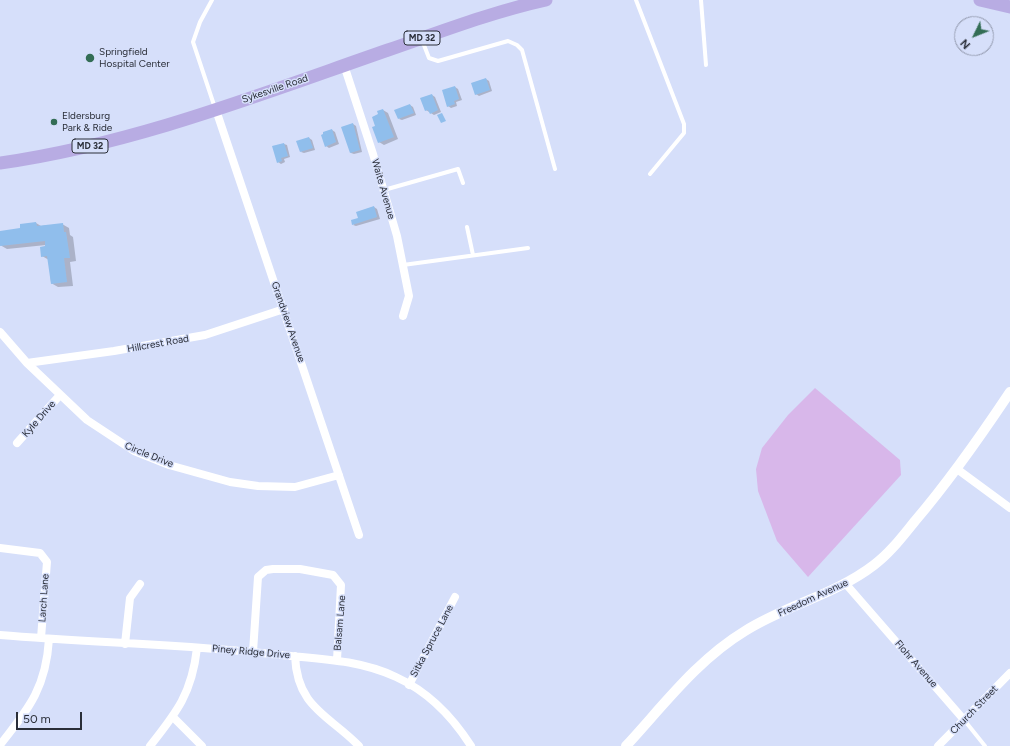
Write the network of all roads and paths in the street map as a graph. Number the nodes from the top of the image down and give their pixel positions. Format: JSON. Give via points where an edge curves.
{"nodes":[{"id":1,"x":212,"y":0,"type":"edge"},
{"id":2,"x":546,"y":0,"type":"edge"},
{"id":3,"x":636,"y":0,"type":"edge"},
{"id":4,"x":702,"y":0,"type":"edge"},
{"id":5,"x":980,"y":0,"type":"edge"},
{"id":6,"x":1010,"y":7,"type":"edge"},
{"id":7,"x":421,"y":38,"type":"junction"},
{"id":8,"x":344,"y":65,"type":"junction"},
{"id":9,"x":706,"y":65,"type":"dead end"},
{"id":10,"x":216,"y":110,"type":"junction"},
{"id":11,"x":0,"y":163,"type":"edge"},
{"id":12,"x":555,"y":169,"type":"dead end"},
{"id":13,"x":650,"y":174,"type":"dead end"},
{"id":14,"x":463,"y":183,"type":"dead end"},
{"id":15,"x":384,"y":190,"type":"junction"},
{"id":16,"x":467,"y":227,"type":"dead end"},
{"id":17,"x":528,"y":248,"type":"dead end"},
{"id":18,"x":473,"y":255,"type":"junction"},
{"id":19,"x":403,"y":265,"type":"junction"},
{"id":20,"x":284,"y":309,"type":"junction"},
{"id":21,"x":404,"y":316,"type":"dead end"},
{"id":22,"x":0,"y":332,"type":"edge"},
{"id":23,"x":28,"y":363,"type":"junction"},
{"id":24,"x":1010,"y":392,"type":"edge"},
{"id":25,"x":60,"y":395,"type":"junction"},
{"id":26,"x":17,"y":443,"type":"dead end"},
{"id":27,"x":957,"y":469,"type":"junction"},
{"id":28,"x":339,"y":475,"type":"junction"},
{"id":29,"x":1010,"y":508,"type":"edge"},
{"id":30,"x":359,"y":535,"type":"dead end"},
{"id":31,"x":0,"y":548,"type":"edge"},
{"id":32,"x":845,"y":583,"type":"junction"},
{"id":33,"x":140,"y":584,"type":"dead end"},
{"id":34,"x":456,"y":597,"type":"dead end"},
{"id":35,"x":0,"y":635,"type":"edge"},
{"id":36,"x":45,"y":639,"type":"junction"},
{"id":37,"x":125,"y":644,"type":"junction"},
{"id":38,"x":197,"y":648,"type":"junction"},
{"id":39,"x":253,"y":652,"type":"junction"},
{"id":40,"x":295,"y":656,"type":"junction"},
{"id":41,"x":337,"y":660,"type":"junction"},
{"id":42,"x":1010,"y":673,"type":"edge"},
{"id":43,"x":409,"y":684,"type":"junction"},
{"id":44,"x":173,"y":717,"type":"junction"},
{"id":45,"x":964,"y":721,"type":"junction"},
{"id":46,"x":0,"y":745,"type":"edge"},
{"id":47,"x":150,"y":746,"type":"edge"},
{"id":48,"x":202,"y":746,"type":"edge"},
{"id":49,"x":359,"y":746,"type":"edge"},
{"id":50,"x":471,"y":746,"type":"edge"},
{"id":51,"x":626,"y":746,"type":"edge"},
{"id":52,"x":938,"y":746,"type":"edge"},
{"id":53,"x":985,"y":746,"type":"edge"}],
"edges":[{"from":1,"to":10,"type":"lane","via":[[193,42]]},
{"from":2,"to":7,"type":"main road","name":"Sykesville Road","number":"MD 32"},
{"from":3,"to":13,"type":"lane","via":[[684,124],[684,133]]},
{"from":4,"to":9,"type":"lane"},
{"from":5,"to":6,"type":"main road"},
{"from":7,"to":8,"type":"main road","name":"Sykesville Road","number":"MD 32"},
{"from":7,"to":12,"type":"lane","via":[[429,58],[438,61],[508,42],[517,44],[522,50]]},
{"from":8,"to":10,"type":"main road","name":"Sykesville Road","number":"MD 32"},
{"from":8,"to":15,"type":"street","name":"Waite Avenue"},
{"from":10,"to":11,"type":"main road","name":"Sykesville Road","number":"MD 32","via":[[94,146]]},
{"from":10,"to":20,"type":"street","name":"Grandview Avenue"},
{"from":14,"to":15,"type":"lane","via":[[458,169]]},
{"from":15,"to":19,"type":"street","name":"Waite Avenue"},
{"from":16,"to":18,"type":"lane"},
{"from":17,"to":18,"type":"lane"},
{"from":18,"to":19,"type":"lane"},
{"from":19,"to":21,"type":"street","name":"Waite Avenue","via":[[409,296]]},
{"from":20,"to":23,"type":"street","name":"Hillcrest Road","via":[[204,335]]},
{"from":20,"to":28,"type":"street","name":"Grandview Avenue"},
{"from":22,"to":23,"type":"street","name":"Circle Drive"},
{"from":23,"to":25,"type":"street","name":"Circle Drive"},
{"from":24,"to":27,"type":"street","name":"Freedom Avenue"},
{"from":25,"to":26,"type":"street","name":"Kyle Drive"},
{"from":25,"to":28,"type":"street","name":"Circle Drive","via":[[87,420],[119,443],[169,465],[230,482],[270,487],[295,487]]},
{"from":27,"to":29,"type":"street"},
{"from":27,"to":32,"type":"street","name":"Freedom Avenue","via":[[890,551],[874,566]]},
{"from":28,"to":30,"type":"street","name":"Grandview Avenue"},
{"from":31,"to":36,"type":"street","name":"Larch Lane","via":[[40,553],[47,562]]},
{"from":32,"to":45,"type":"street","name":"Flohr Avenue"},
{"from":32,"to":51,"type":"street","name":"Freedom Avenue","via":[[815,599],[764,620],[728,641],[689,677]]},
{"from":33,"to":37,"type":"street","via":[[130,598]]},
{"from":34,"to":43,"type":"street","name":"Sitka Spruce Lane"},
{"from":35,"to":36,"type":"street","name":"Piney Ridge Drive"},
{"from":36,"to":37,"type":"street","name":"Piney Ridge Drive"},
{"from":36,"to":46,"type":"street","name":"Larch Lane","via":[[48,658],[41,685],[28,708]]},
{"from":37,"to":38,"type":"street","name":"Piney Ridge Drive"},
{"from":38,"to":39,"type":"street","name":"Piney Ridge Drive"},
{"from":38,"to":44,"type":"street","via":[[195,669],[189,687]]},
{"from":39,"to":40,"type":"street","name":"Piney Ridge Drive"},
{"from":39,"to":41,"type":"street","name":"Balsam Lane","via":[[258,577],[266,570],[300,569],[333,575],[341,584]]},
{"from":40,"to":41,"type":"street","name":"Piney Ridge Drive"},
{"from":40,"to":49,"type":"street","via":[[299,678],[313,706]]},
{"from":41,"to":43,"type":"street","name":"Piney Ridge Drive","via":[[373,668]]},
{"from":42,"to":45,"type":"street","name":"Church Street"},
{"from":43,"to":50,"type":"street","name":"Piney Ridge Drive","via":[[431,698],[450,716]]},
{"from":44,"to":47,"type":"street"},
{"from":44,"to":48,"type":"street"},
{"from":45,"to":52,"type":"street","name":"Church Street"},
{"from":45,"to":53,"type":"lane","name":"Flohr Avenue"}]}
